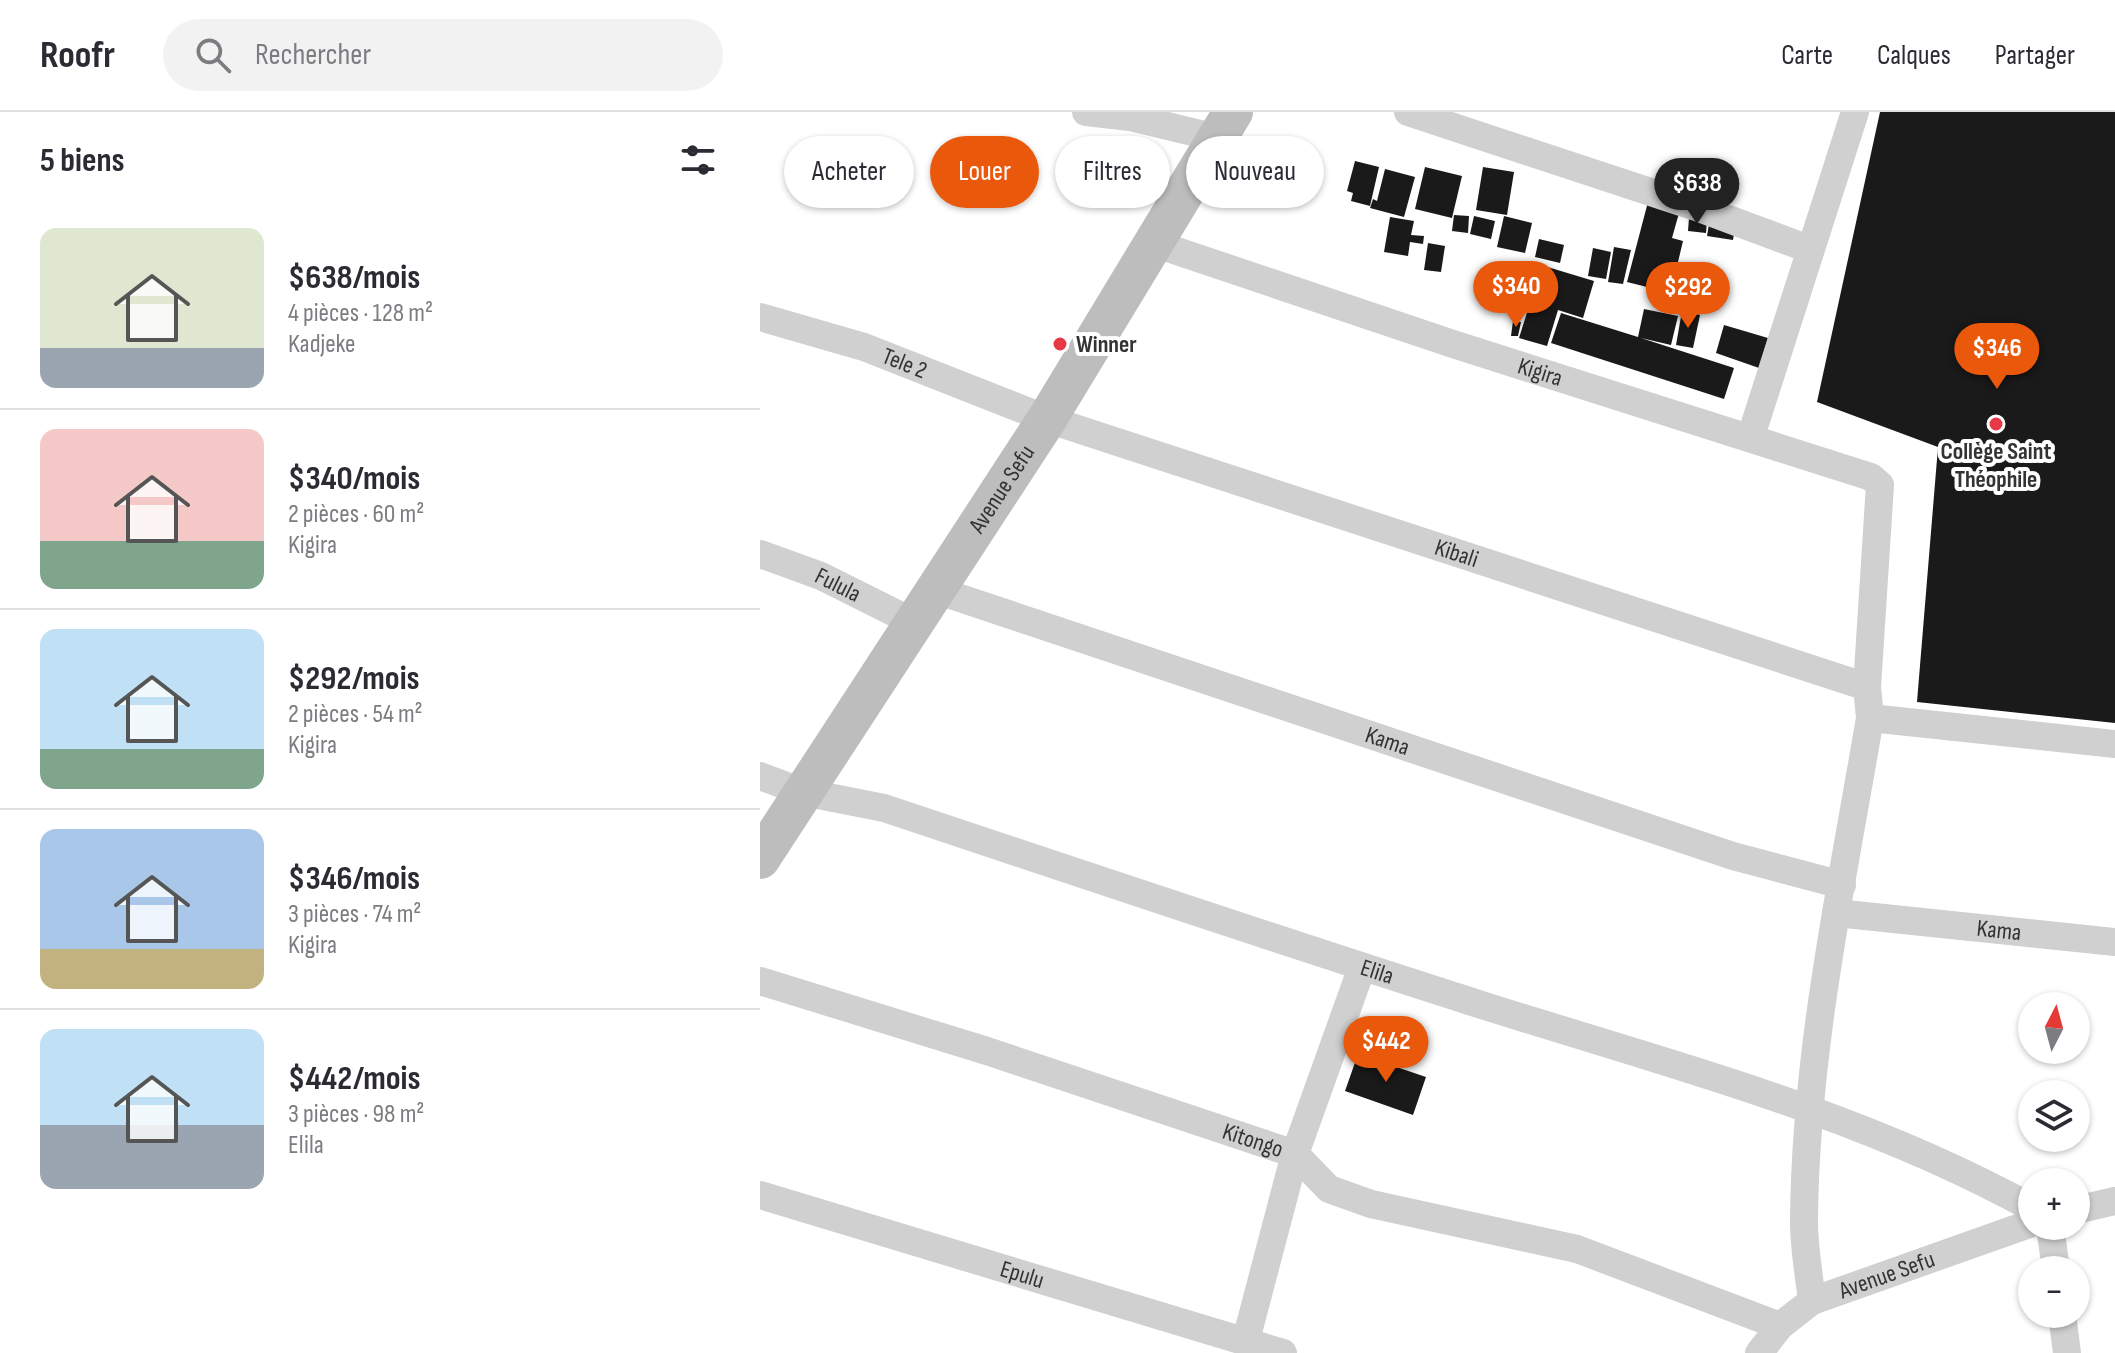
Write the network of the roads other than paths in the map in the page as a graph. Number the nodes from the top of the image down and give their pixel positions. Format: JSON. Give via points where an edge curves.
{"nodes":[{"id":1,"x":1086,"y":112,"type":"edge"},
{"id":2,"x":1408,"y":112,"type":"edge"},
{"id":3,"x":1855,"y":112,"type":"edge"},
{"id":4,"x":1225,"y":125,"type":"edge"},
{"id":5,"x":1153,"y":243,"type":"junction"},
{"id":6,"x":1809,"y":249,"type":"junction"},
{"id":7,"x":760,"y":317,"type":"edge"},
{"id":8,"x":1047,"y":419,"type":"junction"},
{"id":9,"x":1751,"y":436,"type":"junction"},
{"id":10,"x":760,"y":554,"type":"edge"},
{"id":11,"x":936,"y":590,"type":"junction"},
{"id":12,"x":913,"y":622,"type":"junction"},
{"id":13,"x":1867,"y":687,"type":"junction"},
{"id":14,"x":1870,"y":718,"type":"junction"},
{"id":15,"x":2115,"y":744,"type":"edge"},
{"id":16,"x":760,"y":776,"type":"edge"},
{"id":17,"x":803,"y":792,"type":"junction"},
{"id":18,"x":760,"y":859,"type":"edge"},
{"id":19,"x":1842,"y":885,"type":"junction"},
{"id":20,"x":1836,"y":913,"type":"junction"},
{"id":21,"x":2115,"y":942,"type":"edge"},
{"id":22,"x":1362,"y":967,"type":"junction"},
{"id":23,"x":760,"y":981,"type":"edge"},
{"id":24,"x":1810,"y":1108,"type":"junction"},
{"id":25,"x":1295,"y":1154,"type":"junction"},
{"id":26,"x":760,"y":1195,"type":"edge"},
{"id":27,"x":2018,"y":1201,"type":"edge"},
{"id":28,"x":2115,"y":1201,"type":"edge"},
{"id":29,"x":2090,"y":1207,"type":"edge"},
{"id":30,"x":2018,"y":1228,"type":"edge"},
{"id":31,"x":1812,"y":1301,"type":"junction"},
{"id":32,"x":1780,"y":1326,"type":"junction"},
{"id":33,"x":2064,"y":1328,"type":"edge"},
{"id":34,"x":1246,"y":1340,"type":"junction"},
{"id":35,"x":1283,"y":1353,"type":"edge"},
{"id":36,"x":1759,"y":1353,"type":"edge"},
{"id":37,"x":2067,"y":1353,"type":"edge"}],
"edges":[{"from":1,"to":4,"type":"street"},
{"from":2,"to":6,"type":"street"},
{"from":3,"to":6,"type":"street"},
{"from":4,"to":5,"type":"main road","name":"Avenue Sefu"},
{"from":5,"to":8,"type":"main road","name":"Avenue Sefu"},
{"from":5,"to":9,"type":"street","name":"Kigira"},
{"from":6,"to":9,"type":"street"},
{"from":7,"to":8,"type":"street","name":"Tele 2","via":[[864,347]]},
{"from":8,"to":11,"type":"main road","name":"Avenue Sefu"},
{"from":8,"to":13,"type":"street","name":"Kibali"},
{"from":9,"to":13,"type":"street","name":"Kigira","via":[[1871,477],[1880,485]]},
{"from":10,"to":12,"type":"street","name":"Fulula","via":[[821,576]]},
{"from":11,"to":12,"type":"main road","name":"Avenue Sefu"},
{"from":11,"to":19,"type":"street","name":"Kama","via":[[1674,837]]},
{"from":12,"to":17,"type":"main road","name":"Avenue Sefu"},
{"from":13,"to":14,"type":"street"},
{"from":14,"to":15,"type":"street"},
{"from":14,"to":19,"type":"street"},
{"from":16,"to":17,"type":"street","name":"Elila"},
{"from":17,"to":18,"type":"main road","name":"Avenue Sefu"},
{"from":17,"to":22,"type":"street","name":"Elila","via":[[884,808]]},
{"from":19,"to":20,"type":"street"},
{"from":20,"to":21,"type":"street","name":"Kama"},
{"from":20,"to":24,"type":"street"},
{"from":22,"to":24,"type":"street","name":"Elila"},
{"from":22,"to":25,"type":"street"},
{"from":23,"to":25,"type":"street","name":"Kitongo"},
{"from":24,"to":27,"type":"street","name":"Elila","via":[[1927,1155]]},
{"from":24,"to":31,"type":"street","via":[[1804,1224]]},
{"from":25,"to":32,"type":"street","name":"Kitongo","via":[[1329,1189],[1371,1204],[1577,1249]]},
{"from":25,"to":34,"type":"street"},
{"from":26,"to":34,"type":"street","name":"Epulu"},
{"from":28,"to":29,"type":"street"},
{"from":30,"to":31,"type":"street","name":"Avenue Sefu"},
{"from":31,"to":32,"type":"street","name":"Avenue Sefu"},
{"from":32,"to":36,"type":"street","name":"Avenue Sefu"},
{"from":33,"to":37,"type":"street"},
{"from":34,"to":35,"type":"street","name":"Epulu"}]}
